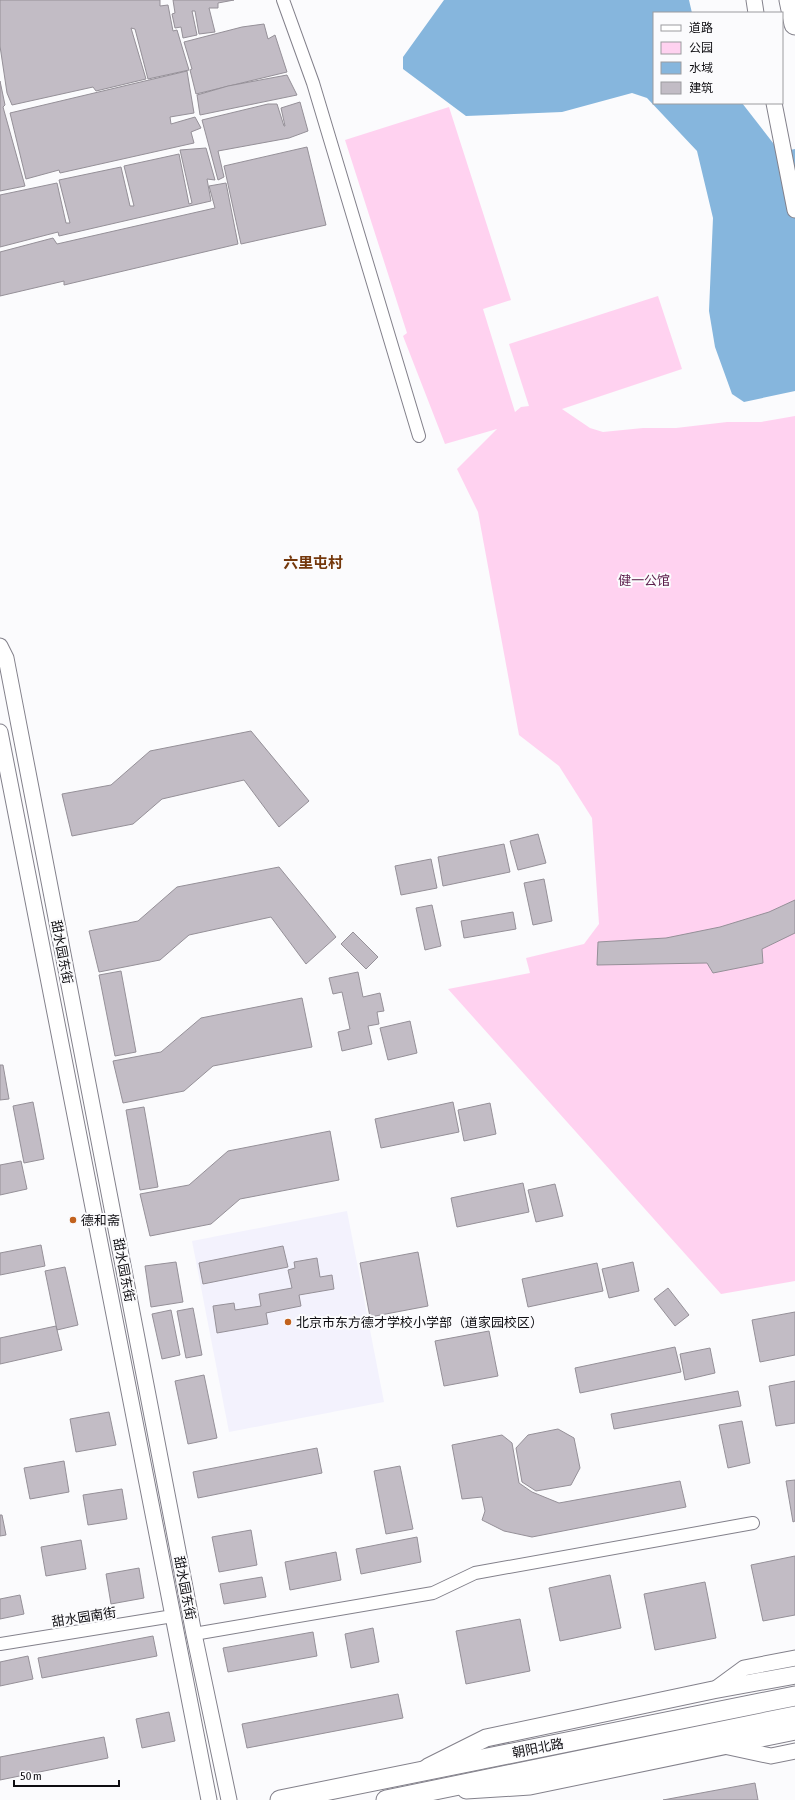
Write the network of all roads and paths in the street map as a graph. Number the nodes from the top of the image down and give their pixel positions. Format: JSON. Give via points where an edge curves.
{"nodes":[{"id":1,"x":283,"y":0,"type":"edge"},
{"id":2,"x":754,"y":0,"type":"edge"},
{"id":3,"x":790,"y":0,"type":"edge"},
{"id":4,"x":756,"y":12,"type":"edge"},
{"id":5,"x":795,"y":24,"type":"edge"},
{"id":6,"x":774,"y":104,"type":"edge"},
{"id":7,"x":795,"y":210,"type":"edge"},
{"id":8,"x":419,"y":436,"type":"dead end"},
{"id":9,"x":0,"y":646,"type":"edge"},
{"id":10,"x":0,"y":732,"type":"edge"},
{"id":11,"x":753,"y":1522,"type":"dead end"},
{"id":12,"x":173,"y":1616,"type":"junction"},
{"id":13,"x":194,"y":1634,"type":"junction"},
{"id":14,"x":0,"y":1644,"type":"edge"},
{"id":15,"x":795,"y":1658,"type":"edge"},
{"id":16,"x":795,"y":1675,"type":"edge"},
{"id":17,"x":713,"y":1690,"type":"junction"},
{"id":18,"x":791,"y":1697,"type":"edge"},
{"id":19,"x":793,"y":1721,"type":"edge"},
{"id":20,"x":721,"y":1746,"type":"junction"},
{"id":21,"x":795,"y":1752,"type":"edge"},
{"id":22,"x":416,"y":1772,"type":"junction"},
{"id":23,"x":420,"y":1793,"type":"junction"},
{"id":24,"x":209,"y":1800,"type":"edge"},
{"id":25,"x":229,"y":1800,"type":"edge"},
{"id":26,"x":280,"y":1800,"type":"edge"},
{"id":27,"x":386,"y":1800,"type":"edge"}],
"edges":[{"from":1,"to":8,"type":"street","via":[[313,83]]},
{"from":2,"to":4,"type":"street"},
{"from":3,"to":5,"type":"highway"},
{"from":6,"to":7,"type":"street"},
{"from":9,"to":13,"type":"street","name":"甜水园东街","via":[[6,658]]},
{"from":10,"to":12,"type":"street","name":"甜水园东街"},
{"from":11,"to":13,"type":"street","via":[[475,1574],[433,1592]]},
{"from":12,"to":14,"type":"street","name":"甜水园南街"},
{"from":12,"to":24,"type":"street","name":"甜水园东街"},
{"from":13,"to":25,"type":"street","name":"甜水园东街"},
{"from":15,"to":17,"type":"street","via":[[744,1668]]},
{"from":16,"to":17,"type":"main road"},
{"from":17,"to":22,"type":"main road","via":[[486,1738]]},
{"from":18,"to":22,"type":"main road","name":"朝阳北路"},
{"from":19,"to":20,"type":"main road"},
{"from":19,"to":23,"type":"main road","name":"朝阳北路"},
{"from":20,"to":21,"type":"street","via":[[771,1756]]},
{"from":20,"to":23,"type":"main road","via":[[530,1786]]},
{"from":22,"to":26,"type":"main road","name":"朝阳北路"},
{"from":23,"to":27,"type":"main road","name":"朝阳北路"}]}
